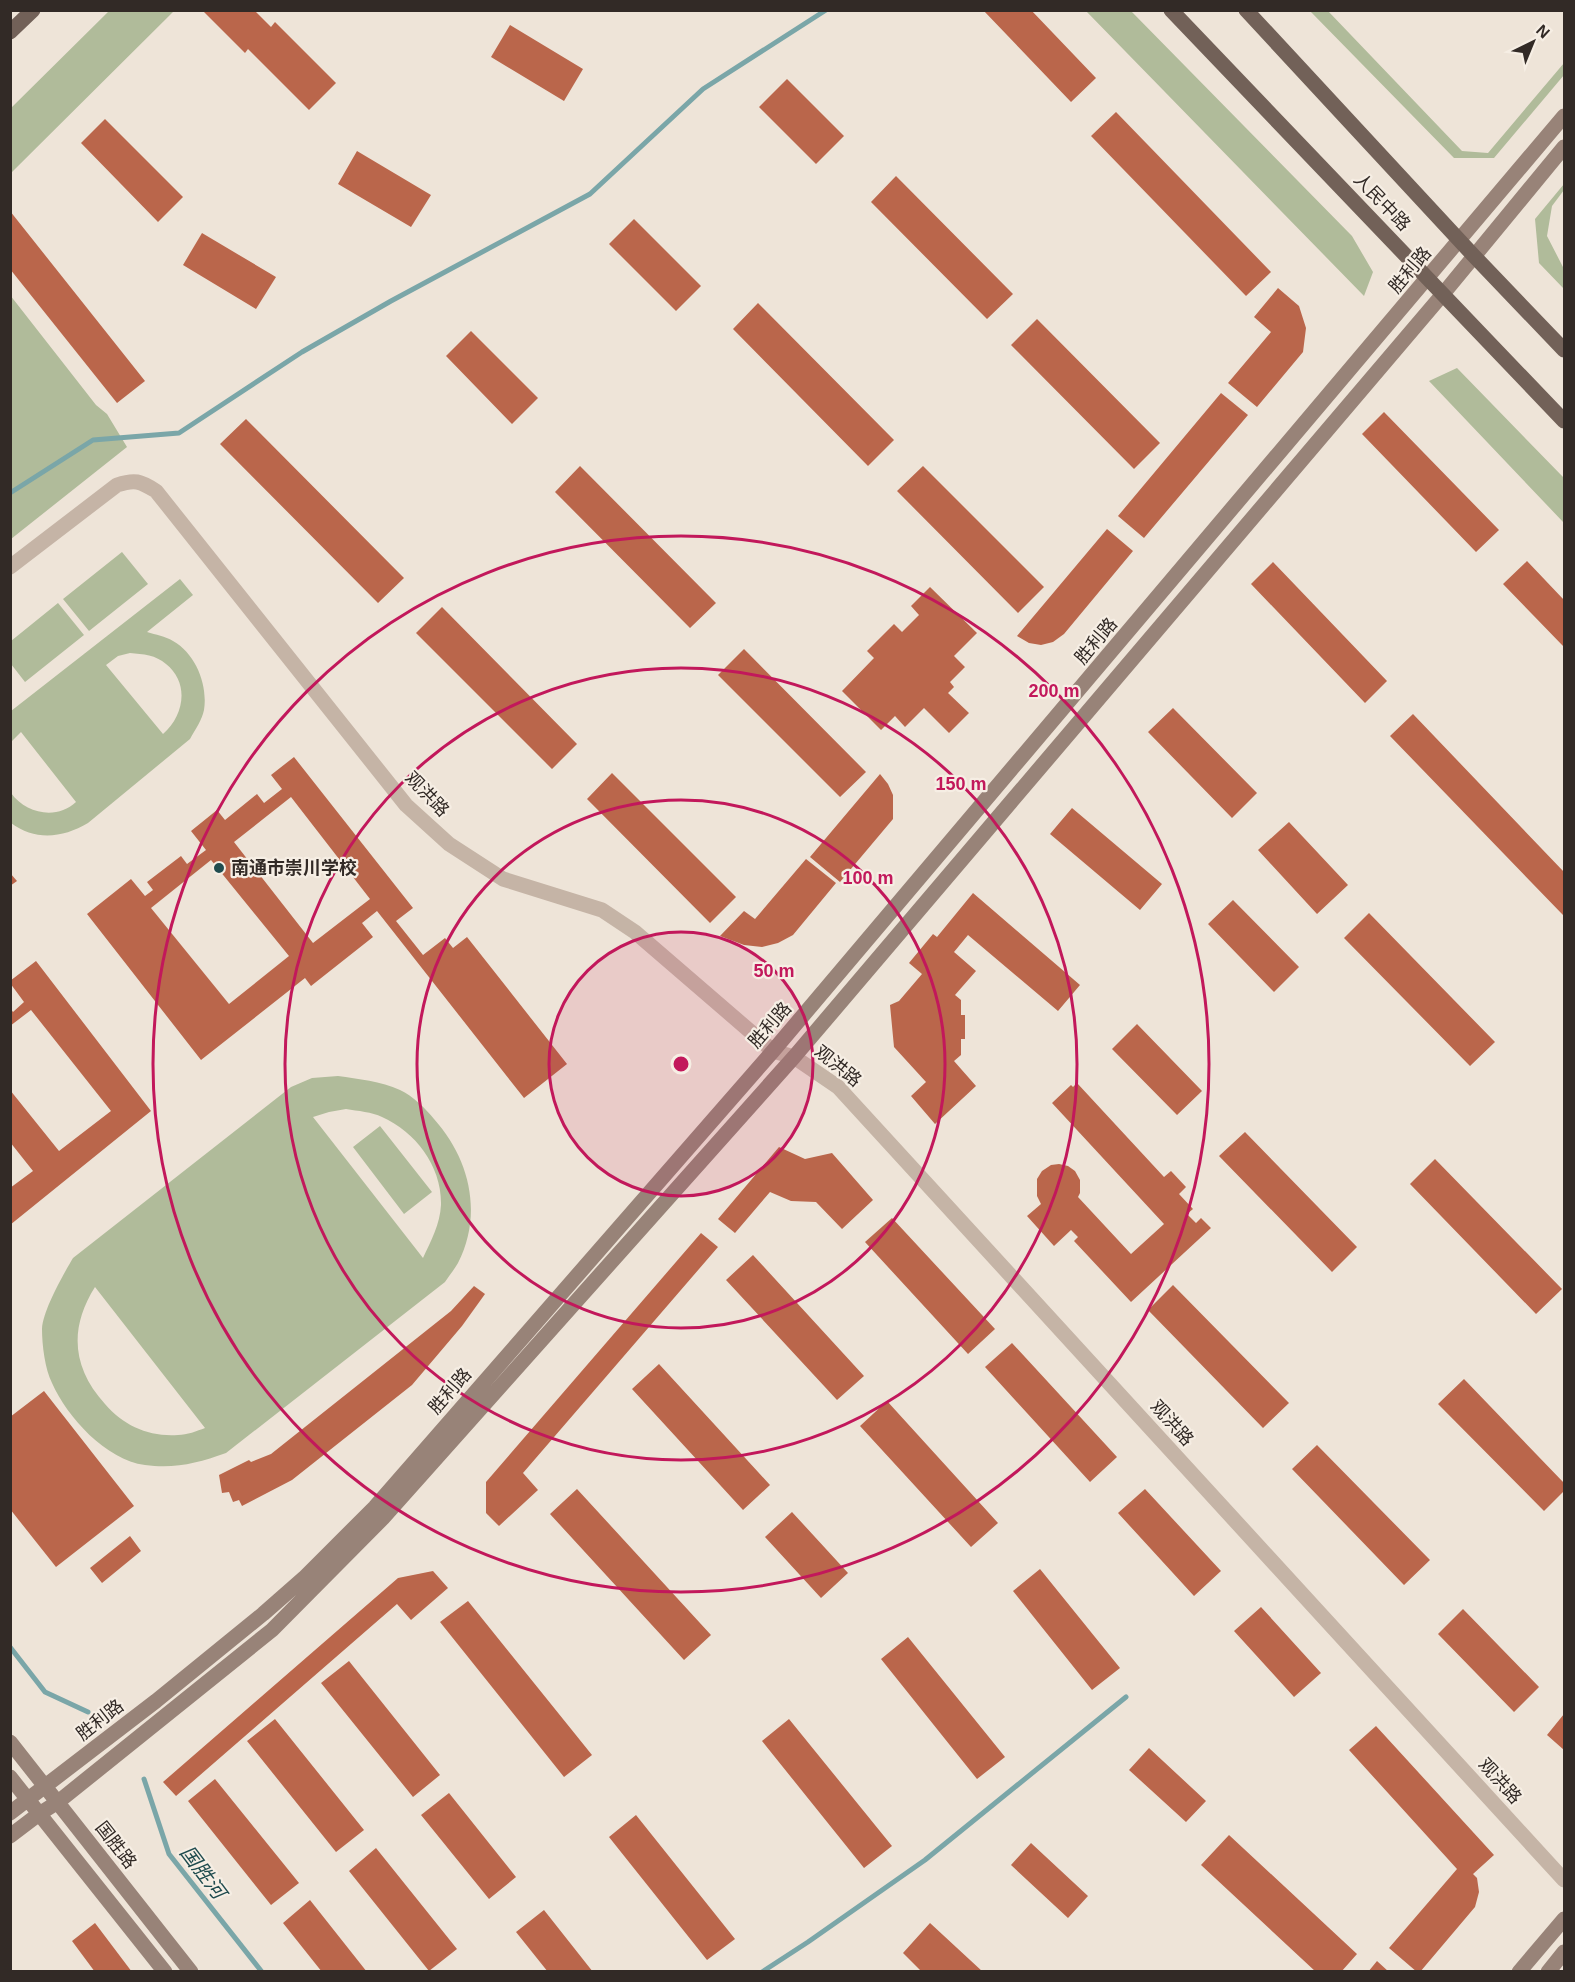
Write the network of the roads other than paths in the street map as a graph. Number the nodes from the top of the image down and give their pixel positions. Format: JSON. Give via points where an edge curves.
{"nodes":[{"id":1,"x":33,"y":10,"type":"edge"},
{"id":2,"x":1171,"y":10,"type":"edge"},
{"id":3,"x":1246,"y":10,"type":"edge"},
{"id":4,"x":10,"y":32,"type":"edge"},
{"id":5,"x":1564,"y":116,"type":"edge"},
{"id":6,"x":1564,"y":147,"type":"edge"},
{"id":7,"x":1460,"y":241,"type":"junction"},
{"id":8,"x":1474,"y":256,"type":"junction"},
{"id":9,"x":1428,"y":279,"type":"junction"},
{"id":10,"x":1443,"y":294,"type":"junction"},
{"id":11,"x":1564,"y":350,"type":"edge"},
{"id":12,"x":1564,"y":421,"type":"edge"},
{"id":13,"x":10,"y":567,"type":"edge"},
{"id":14,"x":773,"y":1051,"type":"junction"},
{"id":15,"x":794,"y":1056,"type":"junction"},
{"id":16,"x":10,"y":1742,"type":"edge"},
{"id":17,"x":10,"y":1777,"type":"edge"},
{"id":18,"x":45,"y":1787,"type":"junction"},
{"id":19,"x":28,"y":1800,"type":"junction"},
{"id":20,"x":58,"y":1802,"type":"junction"},
{"id":21,"x":10,"y":1813,"type":"edge"},
{"id":22,"x":39,"y":1814,"type":"junction"},
{"id":23,"x":10,"y":1836,"type":"edge"},
{"id":24,"x":1564,"y":1880,"type":"edge"},
{"id":25,"x":1564,"y":1919,"type":"edge"},
{"id":26,"x":1564,"y":1952,"type":"edge"},
{"id":27,"x":165,"y":1971,"type":"edge"},
{"id":28,"x":191,"y":1971,"type":"edge"},
{"id":29,"x":1519,"y":1971,"type":"edge"},
{"id":30,"x":1548,"y":1971,"type":"edge"}],
"edges":[{"from":1,"to":4,"type":"main road"},
{"from":2,"to":9,"type":"main road","name":"人民中路"},
{"from":3,"to":7,"type":"main road","name":"人民中路"},
{"from":5,"to":7,"type":"street","name":"胜利路"},
{"from":6,"to":8,"type":"street","name":"胜利路"},
{"from":7,"to":8,"type":"main road","name":"人民中路"},
{"from":7,"to":9,"type":"street","name":"胜利路"},
{"from":8,"to":10,"type":"street","name":"胜利路"},
{"from":8,"to":11,"type":"main road","name":"人民中路"},
{"from":9,"to":10,"type":"main road","name":"人民中路"},
{"from":9,"to":14,"type":"street","name":"胜利路"},
{"from":10,"to":12,"type":"main road","name":"人民中路"},
{"from":10,"to":15,"type":"street","name":"胜利路"},
{"from":13,"to":14,"type":"street","name":"观洪路","via":[[117,484],[132,480],[156,491],[406,805],[449,844],[503,879],[602,910],[635,932]]},
{"from":14,"to":15,"type":"street","name":"观洪路"},
{"from":14,"to":18,"type":"street","name":"胜利路","via":[[367,1515],[263,1614]]},
{"from":15,"to":20,"type":"street","name":"胜利路","via":[[383,1518],[315,1589],[272,1630]]},
{"from":15,"to":24,"type":"street","name":"观洪路","via":[[838,1087]]},
{"from":16,"to":18,"type":"street","name":"国胜路"},
{"from":17,"to":19,"type":"street"},
{"from":18,"to":19,"type":"street","name":"胜利路"},
{"from":18,"to":20,"type":"street","name":"国胜路"},
{"from":19,"to":21,"type":"street","name":"胜利路"},
{"from":19,"to":22,"type":"street"},
{"from":20,"to":22,"type":"street","name":"胜利路"},
{"from":20,"to":28,"type":"street","name":"国胜路"},
{"from":22,"to":23,"type":"street","name":"胜利路"},
{"from":22,"to":27,"type":"street"},
{"from":25,"to":29,"type":"street"},
{"from":26,"to":30,"type":"street"}]}
